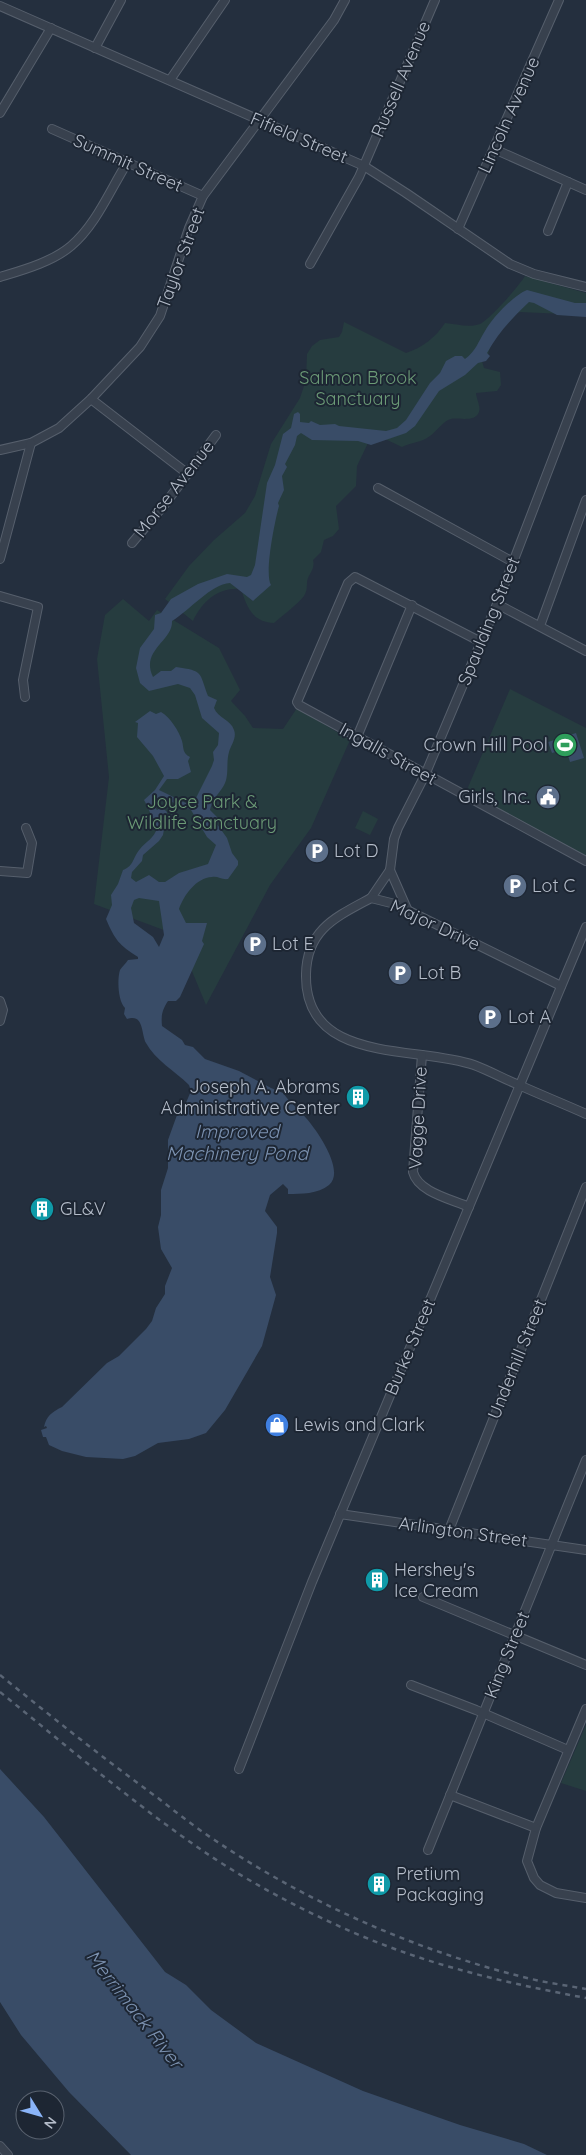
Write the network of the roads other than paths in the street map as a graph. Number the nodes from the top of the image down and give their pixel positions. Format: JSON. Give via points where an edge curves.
{"nodes":[{"id":1,"x":121,"y":0,"type":"edge"},
{"id":2,"x":225,"y":0,"type":"edge"},
{"id":3,"x":345,"y":0,"type":"edge"},
{"id":4,"x":435,"y":0,"type":"edge"},
{"id":5,"x":559,"y":0,"type":"edge"},
{"id":6,"x":2,"y":4,"type":"edge"},
{"id":7,"x":51,"y":28,"type":"junction"},
{"id":8,"x":95,"y":48,"type":"junction"},
{"id":9,"x":170,"y":80,"type":"junction"},
{"id":10,"x":0,"y":113,"type":"edge"},
{"id":11,"x":259,"y":122,"type":"junction"},
{"id":12,"x":52,"y":129,"type":"dead end"},
{"id":13,"x":494,"y":149,"type":"junction"},
{"id":14,"x":127,"y":163,"type":"junction"},
{"id":15,"x":364,"y":166,"type":"junction"},
{"id":16,"x":568,"y":182,"type":"junction"},
{"id":17,"x":585,"y":186,"type":"edge"},
{"id":18,"x":203,"y":196,"type":"junction"},
{"id":19,"x":458,"y":229,"type":"junction"},
{"id":20,"x":548,"y":231,"type":"dead end"},
{"id":21,"x":310,"y":264,"type":"dead end"},
{"id":22,"x":0,"y":277,"type":"edge"},
{"id":23,"x":586,"y":287,"type":"edge"},
{"id":24,"x":586,"y":372,"type":"edge"},
{"id":25,"x":91,"y":399,"type":"junction"},
{"id":26,"x":216,"y":435,"type":"dead end"},
{"id":27,"x":31,"y":443,"type":"junction"},
{"id":28,"x":0,"y":450,"type":"edge"},
{"id":29,"x":188,"y":474,"type":"junction"},
{"id":30,"x":378,"y":488,"type":"dead end"},
{"id":31,"x":586,"y":500,"type":"edge"},
{"id":32,"x":132,"y":543,"type":"dead end"},
{"id":33,"x":0,"y":559,"type":"edge"},
{"id":34,"x":513,"y":562,"type":"junction"},
{"id":35,"x":0,"y":596,"type":"edge"},
{"id":36,"x":497,"y":604,"type":"junction"},
{"id":37,"x":412,"y":605,"type":"junction"},
{"id":38,"x":540,"y":626,"type":"junction"},
{"id":39,"x":481,"y":642,"type":"junction"},
{"id":40,"x":586,"y":650,"type":"edge"},
{"id":41,"x":25,"y":698,"type":"dead end"},
{"id":42,"x":356,"y":737,"type":"junction"},
{"id":43,"x":425,"y":774,"type":"junction"},
{"id":44,"x":26,"y":828,"type":"dead end"},
{"id":45,"x":586,"y":861,"type":"edge"},
{"id":46,"x":390,"y":870,"type":"junction"},
{"id":47,"x":0,"y":871,"type":"edge"},
{"id":48,"x":371,"y":898,"type":"junction"},
{"id":49,"x":408,"y":911,"type":"junction"},
{"id":50,"x":586,"y":926,"type":"edge"},
{"id":51,"x":561,"y":986,"type":"junction"},
{"id":52,"x":1,"y":1002,"type":"edge"},
{"id":53,"x":0,"y":1022,"type":"edge"},
{"id":54,"x":422,"y":1055,"type":"junction"},
{"id":55,"x":519,"y":1085,"type":"junction"},
{"id":56,"x":586,"y":1114,"type":"edge"},
{"id":57,"x":586,"y":1187,"type":"edge"},
{"id":58,"x":469,"y":1207,"type":"junction"},
{"id":59,"x":586,"y":1460,"type":"edge"},
{"id":60,"x":340,"y":1514,"type":"junction"},
{"id":61,"x":449,"y":1530,"type":"junction"},
{"id":62,"x":551,"y":1545,"type":"junction"},
{"id":63,"x":586,"y":1550,"type":"edge"},
{"id":64,"x":424,"y":1597,"type":"dead end"},
{"id":65,"x":514,"y":1636,"type":"junction"},
{"id":66,"x":586,"y":1665,"type":"edge"},
{"id":67,"x":411,"y":1685,"type":"dead end"},
{"id":68,"x":586,"y":1709,"type":"edge"},
{"id":69,"x":484,"y":1714,"type":"junction"},
{"id":70,"x":568,"y":1750,"type":"junction"},
{"id":71,"x":239,"y":1769,"type":"dead end"},
{"id":72,"x":450,"y":1795,"type":"junction"},
{"id":73,"x":536,"y":1828,"type":"junction"},
{"id":74,"x":428,"y":1850,"type":"dead end"},
{"id":75,"x":586,"y":1898,"type":"edge"},
{"id":76,"x":0,"y":2146,"type":"edge"},
{"id":77,"x":8,"y":2155,"type":"edge"}],
"edges":[{"from":1,"to":8,"type":"street"},
{"from":2,"to":9,"type":"street"},
{"from":3,"to":11,"type":"street","name":"Taylor Street","via":[[334,20]]},
{"from":4,"to":15,"type":"street","name":"Russell Avenue"},
{"from":5,"to":13,"type":"street","name":"Lincoln Avenue"},
{"from":6,"to":7,"type":"street","name":"Fifield Street"},
{"from":7,"to":8,"type":"street","name":"Fifield Street"},
{"from":7,"to":10,"type":"street"},
{"from":8,"to":9,"type":"street","name":"Fifield Street"},
{"from":9,"to":11,"type":"street","name":"Fifield Street"},
{"from":11,"to":15,"type":"street","name":"Fifield Street"},
{"from":11,"to":18,"type":"street","name":"Taylor Street"},
{"from":12,"to":14,"type":"street","name":"Summit Street"},
{"from":13,"to":16,"type":"street"},
{"from":13,"to":19,"type":"street","name":"Lincoln Avenue"},
{"from":14,"to":18,"type":"street","name":"Summit Street"},
{"from":14,"to":22,"type":"street","via":[[88,226],[70,247]]},
{"from":15,"to":19,"type":"street","name":"Fifield Street"},
{"from":15,"to":21,"type":"street","name":"Russell Avenue"},
{"from":16,"to":17,"type":"street"},
{"from":16,"to":20,"type":"street"},
{"from":18,"to":25,"type":"street","name":"Taylor Street","via":[[155,327]]},
{"from":19,"to":23,"type":"street","name":"Fifield Street","via":[[516,267]]},
{"from":24,"to":34,"type":"street","name":"Spaulding Street"},
{"from":25,"to":27,"type":"street","name":"Taylor Street","via":[[59,428]]},
{"from":25,"to":29,"type":"street"},
{"from":26,"to":29,"type":"street","name":"Morse Avenue"},
{"from":27,"to":28,"type":"street","name":"Taylor Street"},
{"from":27,"to":33,"type":"street"},
{"from":29,"to":32,"type":"street","name":"Morse Avenue"},
{"from":30,"to":34,"type":"street"},
{"from":31,"to":38,"type":"street"},
{"from":34,"to":36,"type":"street","name":"Spaulding Street"},
{"from":35,"to":41,"type":"street","via":[[38,607],[23,680]]},
{"from":36,"to":38,"type":"street"},
{"from":36,"to":39,"type":"street","name":"Spaulding Street"},
{"from":37,"to":39,"type":"street"},
{"from":37,"to":42,"type":"street"},
{"from":37,"to":42,"type":"street","name":"Ingalls Street","via":[[355,577],[348,583],[296,702]]},
{"from":38,"to":40,"type":"street"},
{"from":39,"to":43,"type":"street","name":"Spaulding Street"},
{"from":42,"to":43,"type":"street","name":"Ingalls Street"},
{"from":43,"to":45,"type":"street","name":"Ingalls Street"},
{"from":43,"to":46,"type":"street","name":"Spaulding Street","via":[[394,839]]},
{"from":44,"to":47,"type":"street","via":[[32,843],[27,873]]},
{"from":46,"to":48,"type":"street","name":"Spaulding Street"},
{"from":46,"to":49,"type":"street"},
{"from":48,"to":49,"type":"street","name":"Major Drive"},
{"from":48,"to":54,"type":"street","name":"Major Drive","via":[[338,915],[315,938],[306,965],[309,1000],[323,1024],[345,1040]]},
{"from":49,"to":51,"type":"street","name":"Major Drive"},
{"from":50,"to":51,"type":"street","name":"Burke Street"},
{"from":51,"to":55,"type":"street","name":"Burke Street"},
{"from":52,"to":53,"type":"street"},
{"from":54,"to":55,"type":"street","name":"Major Drive","via":[[458,1060]]},
{"from":54,"to":58,"type":"street","name":"Vagge Drive","via":[[413,1172],[426,1188]]},
{"from":55,"to":56,"type":"street","name":"Major Drive"},
{"from":55,"to":58,"type":"street","name":"Burke Street"},
{"from":57,"to":61,"type":"street","name":"Underhill Street"},
{"from":58,"to":60,"type":"street","name":"Burke Street"},
{"from":59,"to":62,"type":"street","name":"King Street"},
{"from":60,"to":61,"type":"street","name":"Arlington Street"},
{"from":60,"to":71,"type":"street","name":"Burke Street"},
{"from":61,"to":62,"type":"street","name":"Arlington Street"},
{"from":62,"to":63,"type":"street","name":"Arlington Street"},
{"from":62,"to":65,"type":"street","name":"King Street"},
{"from":64,"to":65,"type":"street"},
{"from":65,"to":66,"type":"street"},
{"from":65,"to":69,"type":"street","name":"King Street"},
{"from":67,"to":69,"type":"street"},
{"from":68,"to":70,"type":"street"},
{"from":69,"to":70,"type":"street"},
{"from":69,"to":72,"type":"street","name":"King Street"},
{"from":70,"to":73,"type":"street"},
{"from":72,"to":73,"type":"street"},
{"from":72,"to":74,"type":"street","name":"King Street"},
{"from":73,"to":75,"type":"street","via":[[527,1860],[534,1878],[556,1893]]},
{"from":76,"to":77,"type":"street"}]}
